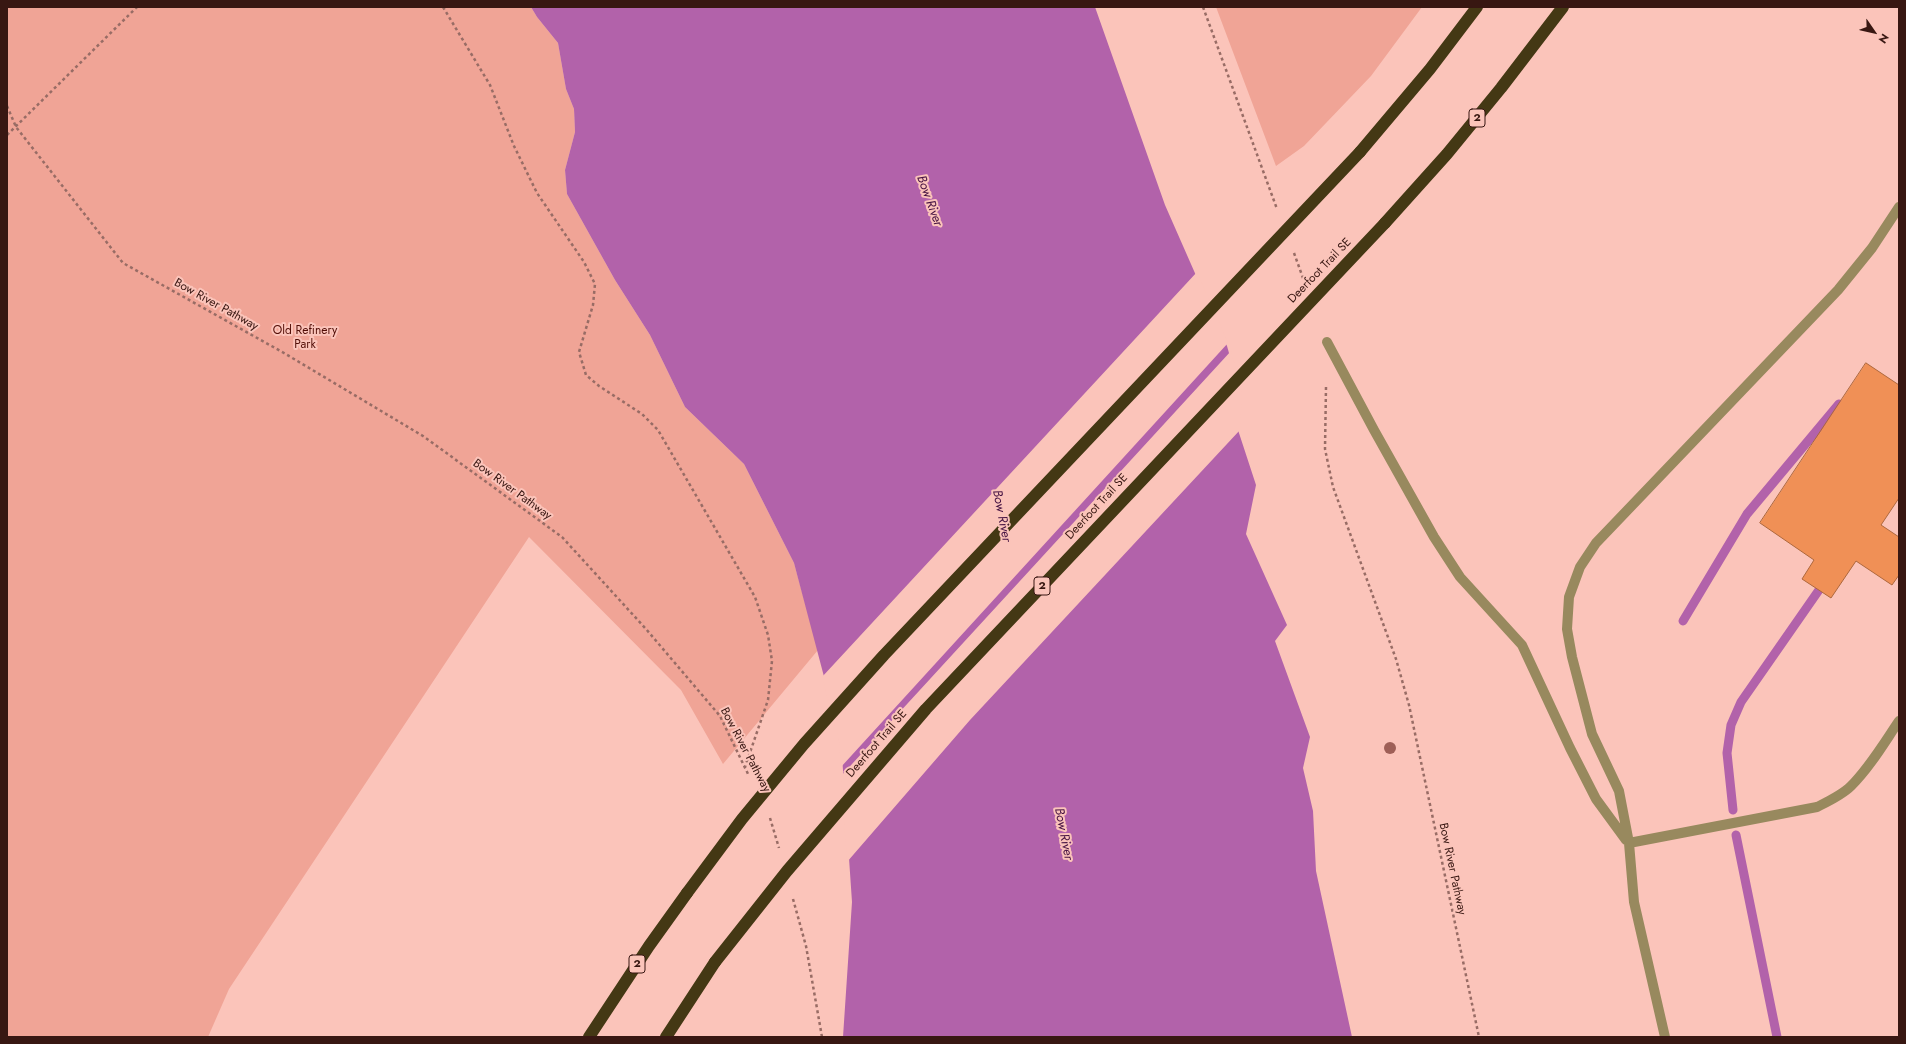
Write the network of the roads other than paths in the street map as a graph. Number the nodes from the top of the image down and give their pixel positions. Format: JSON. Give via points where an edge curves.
{"nodes":[{"id":1,"x":1477,"y":7,"type":"edge"},
{"id":2,"x":1563,"y":7,"type":"edge"},
{"id":3,"x":1899,"y":207,"type":"edge"},
{"id":4,"x":1328,"y":342,"type":"dead end"},
{"id":5,"x":1899,"y":721,"type":"edge"},
{"id":6,"x":1629,"y":843,"type":"junction"},
{"id":7,"x":589,"y":1037,"type":"edge"},
{"id":8,"x":666,"y":1037,"type":"edge"},
{"id":9,"x":1665,"y":1037,"type":"edge"}],
"edges":[{"from":1,"to":7,"type":"highway","number":"2","bridge":true,"via":[[1430,69],[1360,152],[884,655],[804,744],[742,819],[687,893]]},
{"from":2,"to":8,"type":"highway","name":"Deerfoot Trail SE","number":"2","bridge":true,"via":[[1447,154],[1385,223],[926,709],[787,871],[715,962]]},
{"from":3,"to":6,"type":"lane","via":[[1872,248],[1838,290],[1596,543],[1580,567],[1568,597],[1567,629],[1592,734],[1619,791]]},
{"from":4,"to":6,"type":"lane","via":[[1434,537],[1460,577],[1522,645],[1596,799]]},
{"from":5,"to":6,"type":"lane","via":[[1870,764],[1850,786],[1817,807]]},
{"from":6,"to":9,"type":"lane","via":[[1634,902]]}]}
